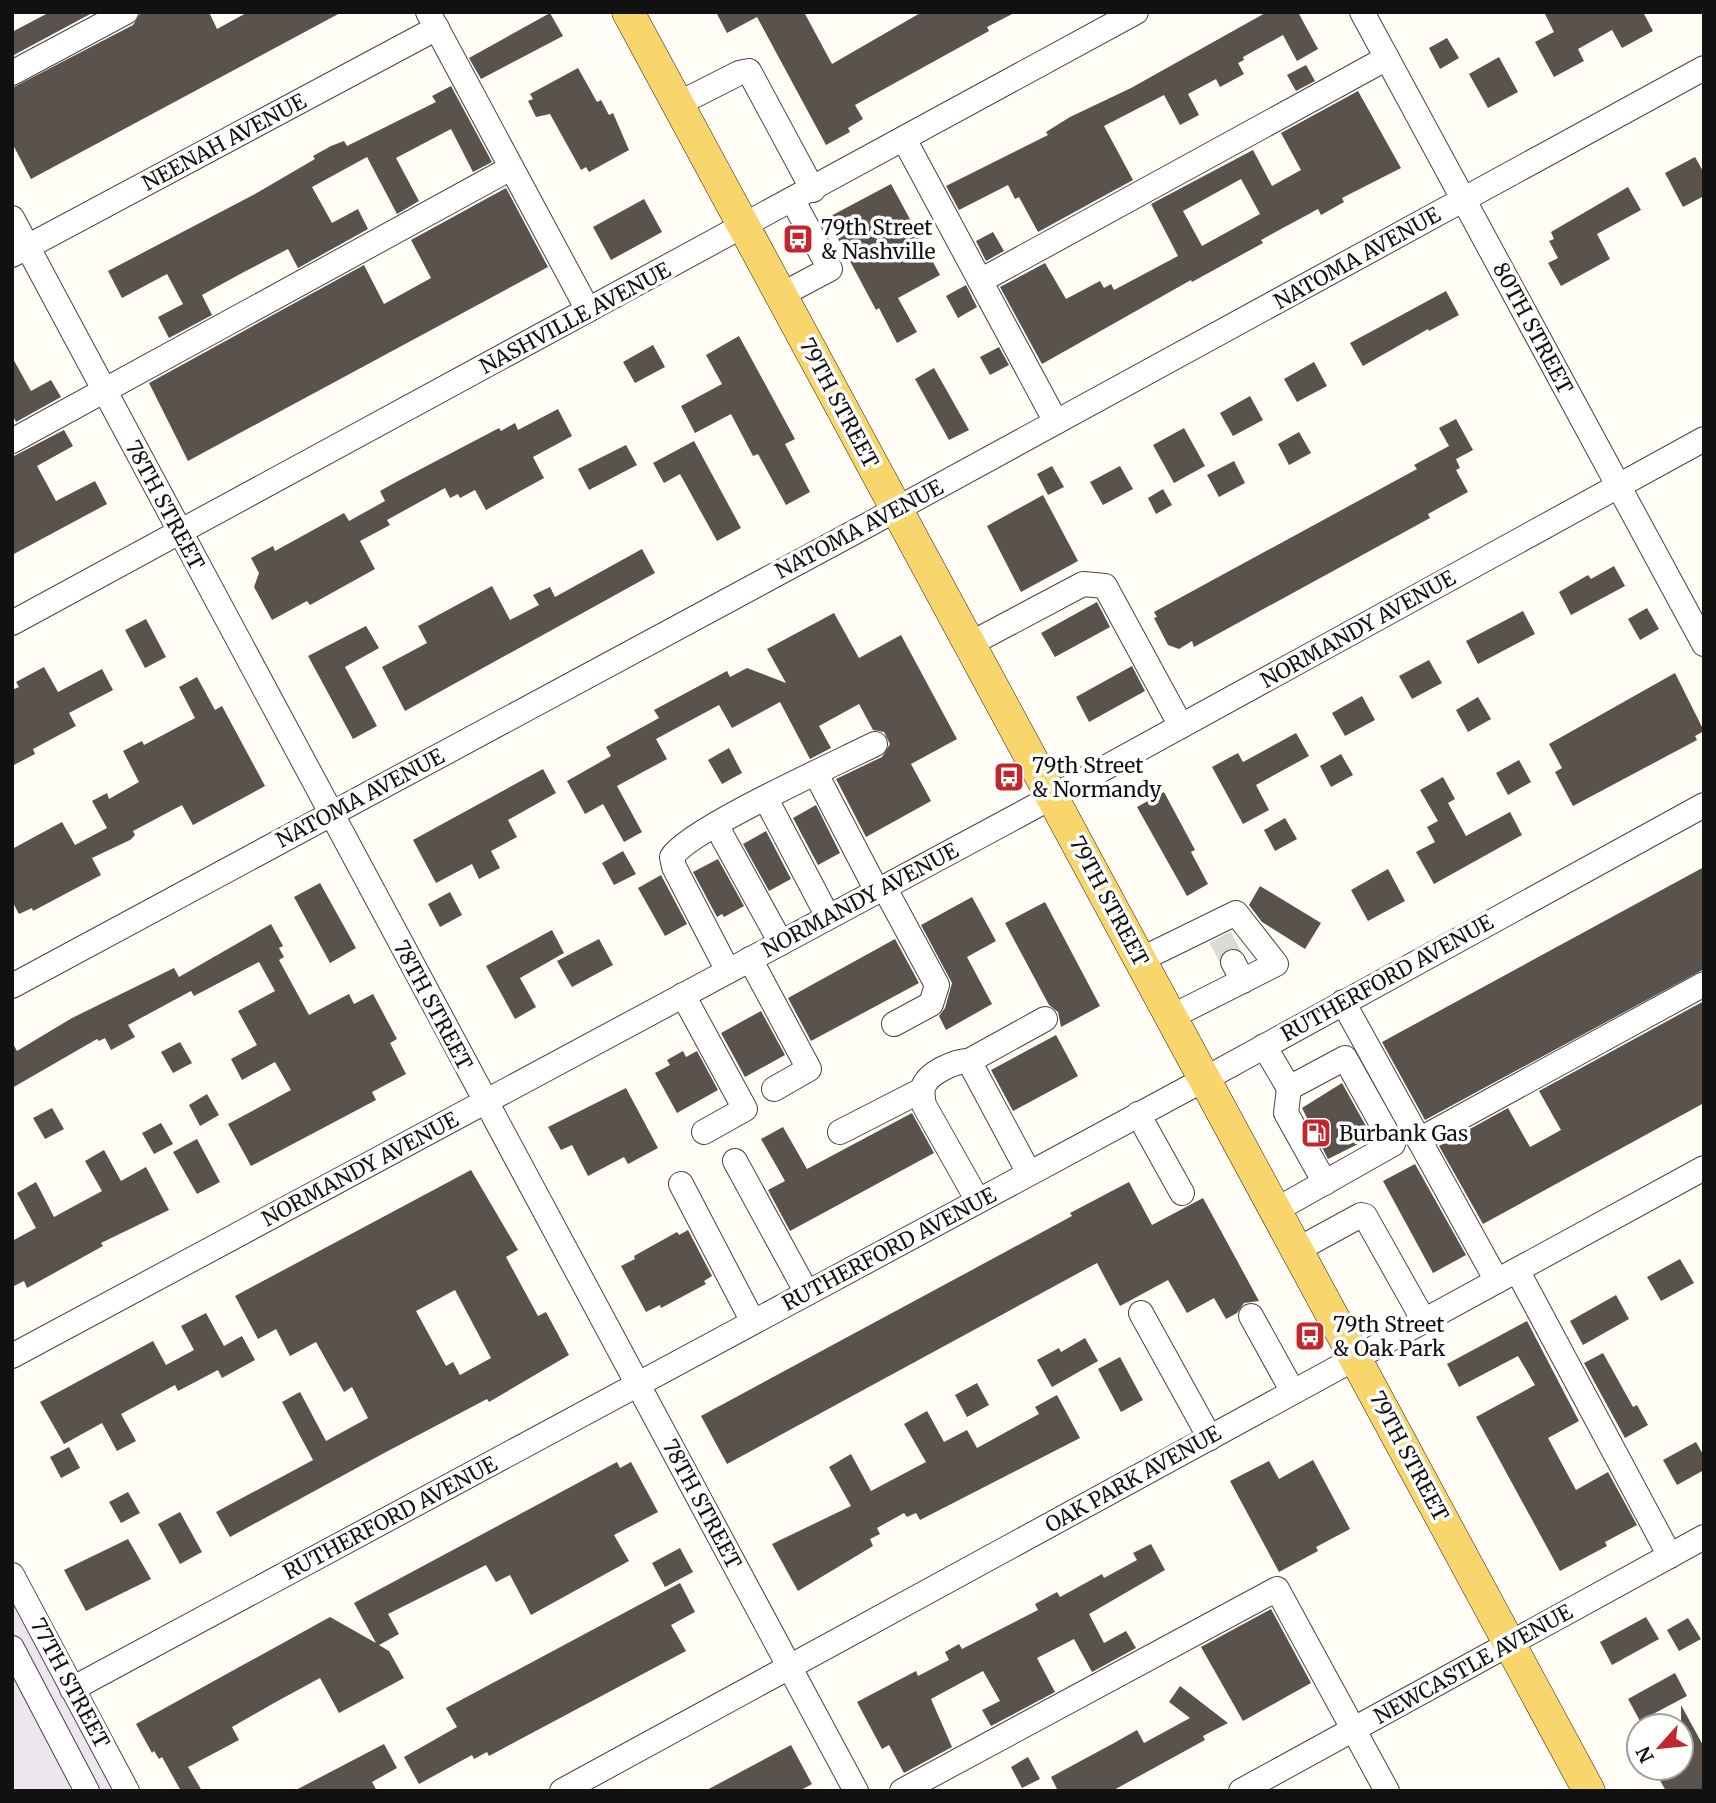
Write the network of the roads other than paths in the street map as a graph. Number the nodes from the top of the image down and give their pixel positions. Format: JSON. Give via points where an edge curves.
{"nodes":[{"id":1,"x":126,"y":12,"type":"edge"},
{"id":2,"x":628,"y":12,"type":"edge"},
{"id":3,"x":1136,"y":12,"type":"edge"},
{"id":4,"x":1362,"y":12,"type":"edge"},
{"id":5,"x":432,"y":20,"type":"edge"},
{"id":6,"x":1387,"y":58,"type":"junction"},
{"id":7,"x":1704,"y":68,"type":"edge"},
{"id":8,"x":12,"y":73,"type":"edge"},
{"id":9,"x":678,"y":104,"type":"junction"},
{"id":10,"x":904,"y":139,"type":"junction"},
{"id":11,"x":511,"y":168,"type":"junction"},
{"id":12,"x":803,"y":195,"type":"junction"},
{"id":13,"x":1463,"y":200,"type":"junction"},
{"id":14,"x":12,"y":218,"type":"edge"},
{"id":15,"x":745,"y":227,"type":"junction"},
{"id":16,"x":20,"y":251,"type":"edge"},
{"id":17,"x":980,"y":281,"type":"junction"},
{"id":18,"x":781,"y":295,"type":"junction"},
{"id":19,"x":588,"y":310,"type":"junction"},
{"id":20,"x":105,"y":390,"type":"junction"},
{"id":21,"x":1056,"y":422,"type":"junction"},
{"id":22,"x":1704,"y":439,"type":"edge"},
{"id":23,"x":12,"y":440,"type":"edge"},
{"id":24,"x":1618,"y":486,"type":"junction"},
{"id":25,"x":897,"y":509,"type":"junction"},
{"id":26,"x":179,"y":532,"type":"junction"},
{"id":27,"x":12,"y":623,"type":"edge"},
{"id":28,"x":970,"y":644,"type":"junction"},
{"id":29,"x":1704,"y":644,"type":"edge"},
{"id":30,"x":1181,"y":726,"type":"junction"},
{"id":31,"x":875,"y":744,"type":"dead end"},
{"id":32,"x":816,"y":774,"type":"junction"},
{"id":33,"x":1052,"y":796,"type":"junction"},
{"id":34,"x":766,"y":800,"type":"junction"},
{"id":35,"x":1704,"y":805,"type":"edge"},
{"id":36,"x":331,"y":814,"type":"junction"},
{"id":37,"x":716,"y":825,"type":"junction"},
{"id":38,"x":880,"y":889,"type":"junction"},
{"id":39,"x":828,"y":917,"type":"junction"},
{"id":40,"x":781,"y":943,"type":"junction"},
{"id":41,"x":1140,"y":960,"type":"junction"},
{"id":42,"x":739,"y":965,"type":"junction"},
{"id":43,"x":1704,"y":984,"type":"edge"},
{"id":44,"x":12,"y":986,"type":"edge"},
{"id":45,"x":683,"y":995,"type":"junction"},
{"id":46,"x":1343,"y":1002,"type":"junction"},
{"id":47,"x":1171,"y":1017,"type":"junction"},
{"id":48,"x":1045,"y":1019,"type":"dead end"},
{"id":49,"x":894,"y":1024,"type":"dead end"},
{"id":50,"x":1264,"y":1045,"type":"junction"},
{"id":51,"x":969,"y":1060,"type":"junction"},
{"id":52,"x":1205,"y":1079,"type":"junction"},
{"id":53,"x":1289,"y":1088,"type":"junction"},
{"id":54,"x":774,"y":1089,"type":"dead end"},
{"id":55,"x":922,"y":1090,"type":"junction"},
{"id":56,"x":485,"y":1102,"type":"junction"},
{"id":57,"x":1138,"y":1115,"type":"junction"},
{"id":58,"x":704,"y":1132,"type":"dead end"},
{"id":59,"x":840,"y":1132,"type":"dead end"},
{"id":60,"x":1419,"y":1140,"type":"junction"},
{"id":61,"x":735,"y":1161,"type":"dead end"},
{"id":62,"x":1704,"y":1168,"type":"edge"},
{"id":63,"x":1029,"y":1173,"type":"junction"},
{"id":64,"x":1325,"y":1183,"type":"junction"},
{"id":65,"x":681,"y":1184,"type":"dead end"},
{"id":66,"x":1182,"y":1193,"type":"dead end"},
{"id":67,"x":978,"y":1201,"type":"junction"},
{"id":68,"x":1276,"y":1210,"type":"junction"},
{"id":69,"x":1297,"y":1251,"type":"junction"},
{"id":70,"x":1507,"y":1276,"type":"junction"},
{"id":71,"x":807,"y":1293,"type":"junction"},
{"id":72,"x":1141,"y":1313,"type":"dead end"},
{"id":73,"x":1251,"y":1316,"type":"dead end"},
{"id":74,"x":1424,"y":1321,"type":"junction"},
{"id":75,"x":753,"y":1322,"type":"junction"},
{"id":76,"x":12,"y":1356,"type":"edge"},
{"id":77,"x":1356,"y":1358,"type":"junction"},
{"id":78,"x":638,"y":1384,"type":"junction"},
{"id":79,"x":1293,"y":1392,"type":"junction"},
{"id":80,"x":1210,"y":1438,"type":"junction"},
{"id":81,"x":1704,"y":1537,"type":"edge"},
{"id":82,"x":1670,"y":1556,"type":"junction"},
{"id":83,"x":12,"y":1575,"type":"edge"},
{"id":84,"x":1510,"y":1643,"type":"junction"},
{"id":85,"x":12,"y":1648,"type":"edge"},
{"id":86,"x":789,"y":1667,"type":"junction"},
{"id":87,"x":72,"y":1689,"type":"junction"},
{"id":88,"x":1354,"y":1730,"type":"junction"},
{"id":89,"x":87,"y":1791,"type":"edge"},
{"id":90,"x":127,"y":1791,"type":"edge"},
{"id":91,"x":562,"y":1791,"type":"edge"},
{"id":92,"x":856,"y":1791,"type":"edge"},
{"id":93,"x":902,"y":1791,"type":"edge"},
{"id":94,"x":1241,"y":1791,"type":"edge"},
{"id":95,"x":1387,"y":1791,"type":"edge"},
{"id":96,"x":1589,"y":1791,"type":"edge"}],
"edges":[{"from":1,"to":8,"type":"street"},
{"from":2,"to":9,"type":"main road","name":"79TH STREET"},
{"from":3,"to":10,"type":"street","name":"NASHVILLE AVENUE"},
{"from":4,"to":6,"type":"street","name":"80TH STREET"},
{"from":5,"to":11,"type":"street"},
{"from":5,"to":16,"type":"street","name":"NEENAH AVENUE"},
{"from":6,"to":13,"type":"street","name":"80TH STREET"},
{"from":6,"to":17,"type":"street"},
{"from":7,"to":13,"type":"street","name":"NATOMA AVENUE"},
{"from":9,"to":12,"type":"street","via":[[749,71]]},
{"from":9,"to":15,"type":"main road","name":"79TH STREET"},
{"from":10,"to":12,"type":"street","name":"NASHVILLE AVENUE"},
{"from":10,"to":17,"type":"street"},
{"from":11,"to":19,"type":"street"},
{"from":11,"to":20,"type":"street"},
{"from":12,"to":15,"type":"street","name":"NASHVILLE AVENUE"},
{"from":12,"to":18,"type":"street","via":[[830,267]]},
{"from":13,"to":21,"type":"street","name":"NATOMA AVENUE"},
{"from":13,"to":24,"type":"street","name":"80TH STREET"},
{"from":14,"to":16,"type":"street","name":"78TH STREET"},
{"from":15,"to":18,"type":"main road","name":"79TH STREET"},
{"from":15,"to":19,"type":"street","name":"NASHVILLE AVENUE"},
{"from":16,"to":20,"type":"street","name":"78TH STREET"},
{"from":17,"to":21,"type":"street"},
{"from":18,"to":25,"type":"main road","name":"79TH STREET"},
{"from":19,"to":26,"type":"street","name":"NASHVILLE AVENUE"},
{"from":20,"to":23,"type":"street"},
{"from":20,"to":26,"type":"street","name":"78TH STREET"},
{"from":21,"to":25,"type":"street","name":"NATOMA AVENUE"},
{"from":22,"to":24,"type":"street","name":"NORMANDY AVENUE"},
{"from":24,"to":29,"type":"street","name":"80TH STREET"},
{"from":24,"to":30,"type":"street","name":"NORMANDY AVENUE"},
{"from":25,"to":28,"type":"main road","name":"79TH STREET"},
{"from":25,"to":36,"type":"street","name":"NATOMA AVENUE"},
{"from":26,"to":27,"type":"street","name":"NASHVILLE AVENUE"},
{"from":26,"to":36,"type":"street","name":"78TH STREET"},
{"from":28,"to":30,"type":"street","via":[[1083,584],[1105,586]]},
{"from":28,"to":33,"type":"main road","name":"79TH STREET"},
{"from":30,"to":33,"type":"street","name":"NORMANDY AVENUE"},
{"from":31,"to":32,"type":"street"},
{"from":32,"to":34,"type":"street"},
{"from":32,"to":38,"type":"street"},
{"from":33,"to":38,"type":"street","name":"NORMANDY AVENUE"},
{"from":33,"to":41,"type":"main road","name":"79TH STREET"},
{"from":34,"to":37,"type":"street"},
{"from":34,"to":39,"type":"street"},
{"from":35,"to":46,"type":"street","name":"RUTHERFORD AVENUE"},
{"from":36,"to":44,"type":"street","name":"NATOMA AVENUE"},
{"from":36,"to":56,"type":"street","name":"78TH STREET"},
{"from":37,"to":40,"type":"street"},
{"from":37,"to":42,"type":"street","via":[[676,850],[672,858]]},
{"from":38,"to":39,"type":"street","name":"NORMANDY AVENUE"},
{"from":38,"to":49,"type":"street","via":[[937,985],[931,1004]]},
{"from":39,"to":40,"type":"street","name":"NORMANDY AVENUE"},
{"from":40,"to":42,"type":"street","name":"NORMANDY AVENUE"},
{"from":41,"to":47,"type":"main road","name":"79TH STREET"},
{"from":41,"to":47,"type":"street","via":[[1217,930],[1236,913],[1276,964],[1238,971]]},
{"from":42,"to":45,"type":"street","name":"NORMANDY AVENUE"},
{"from":42,"to":54,"type":"street","via":[[809,1069]]},
{"from":43,"to":60,"type":"street"},
{"from":45,"to":56,"type":"street","name":"NORMANDY AVENUE"},
{"from":45,"to":58,"type":"street","via":[[744,1109]]},
{"from":46,"to":50,"type":"street","name":"RUTHERFORD AVENUE"},
{"from":46,"to":60,"type":"street"},
{"from":47,"to":52,"type":"main road","name":"79TH STREET"},
{"from":48,"to":51,"type":"street"},
{"from":50,"to":52,"type":"street","name":"RUTHERFORD AVENUE"},
{"from":50,"to":53,"type":"street"},
{"from":51,"to":55,"type":"street","via":[[928,1079]]},
{"from":51,"to":63,"type":"street"},
{"from":52,"to":57,"type":"street","name":"RUTHERFORD AVENUE"},
{"from":52,"to":68,"type":"main road","name":"79TH STREET"},
{"from":53,"to":64,"type":"street","via":[[1286,1113]]},
{"from":53,"to":64,"type":"street","via":[[1345,1058],[1393,1144]]},
{"from":55,"to":59,"type":"street"},
{"from":55,"to":67,"type":"street","via":[[924,1105]]},
{"from":56,"to":76,"type":"street","name":"NORMANDY AVENUE"},
{"from":56,"to":78,"type":"street","name":"78TH STREET"},
{"from":57,"to":63,"type":"street","name":"RUTHERFORD AVENUE"},
{"from":57,"to":66,"type":"street"},
{"from":60,"to":70,"type":"street"},
{"from":61,"to":71,"type":"street"},
{"from":62,"to":70,"type":"street","name":"OAK PARK AVENUE"},
{"from":63,"to":67,"type":"street","name":"RUTHERFORD AVENUE"},
{"from":64,"to":68,"type":"street"},
{"from":65,"to":75,"type":"street"},
{"from":67,"to":71,"type":"street","name":"RUTHERFORD AVENUE"},
{"from":68,"to":69,"type":"main road","name":"79TH STREET"},
{"from":69,"to":74,"type":"street","via":[[1365,1216]]},
{"from":69,"to":77,"type":"main road","name":"79TH STREET"},
{"from":70,"to":74,"type":"street","name":"OAK PARK AVENUE"},
{"from":70,"to":82,"type":"street"},
{"from":71,"to":75,"type":"street","name":"RUTHERFORD AVENUE"},
{"from":72,"to":80,"type":"street"},
{"from":73,"to":79,"type":"street"},
{"from":74,"to":77,"type":"street","name":"OAK PARK AVENUE"},
{"from":75,"to":78,"type":"street","name":"RUTHERFORD AVENUE"},
{"from":77,"to":79,"type":"street","name":"OAK PARK AVENUE"},
{"from":77,"to":84,"type":"main road","name":"79TH STREET"},
{"from":78,"to":86,"type":"street","name":"78TH STREET"},
{"from":78,"to":87,"type":"street","name":"RUTHERFORD AVENUE"},
{"from":79,"to":80,"type":"street","name":"OAK PARK AVENUE"},
{"from":80,"to":86,"type":"street","name":"OAK PARK AVENUE"},
{"from":81,"to":82,"type":"street","name":"NEWCASTLE AVENUE"},
{"from":82,"to":84,"type":"street","name":"NEWCASTLE AVENUE"},
{"from":83,"to":87,"type":"street","name":"77TH STREET"},
{"from":84,"to":88,"type":"street","name":"NEWCASTLE AVENUE"},
{"from":84,"to":96,"type":"main road","name":"79TH STREET"},
{"from":85,"to":89,"type":"street"},
{"from":86,"to":91,"type":"street","name":"OAK PARK AVENUE"},
{"from":86,"to":92,"type":"street","name":"78TH STREET"},
{"from":87,"to":90,"type":"street","name":"77TH STREET"},
{"from":88,"to":93,"type":"street","via":[[1277,1588]]},
{"from":88,"to":94,"type":"street","name":"NEWCASTLE AVENUE"},
{"from":88,"to":95,"type":"street"}]}
